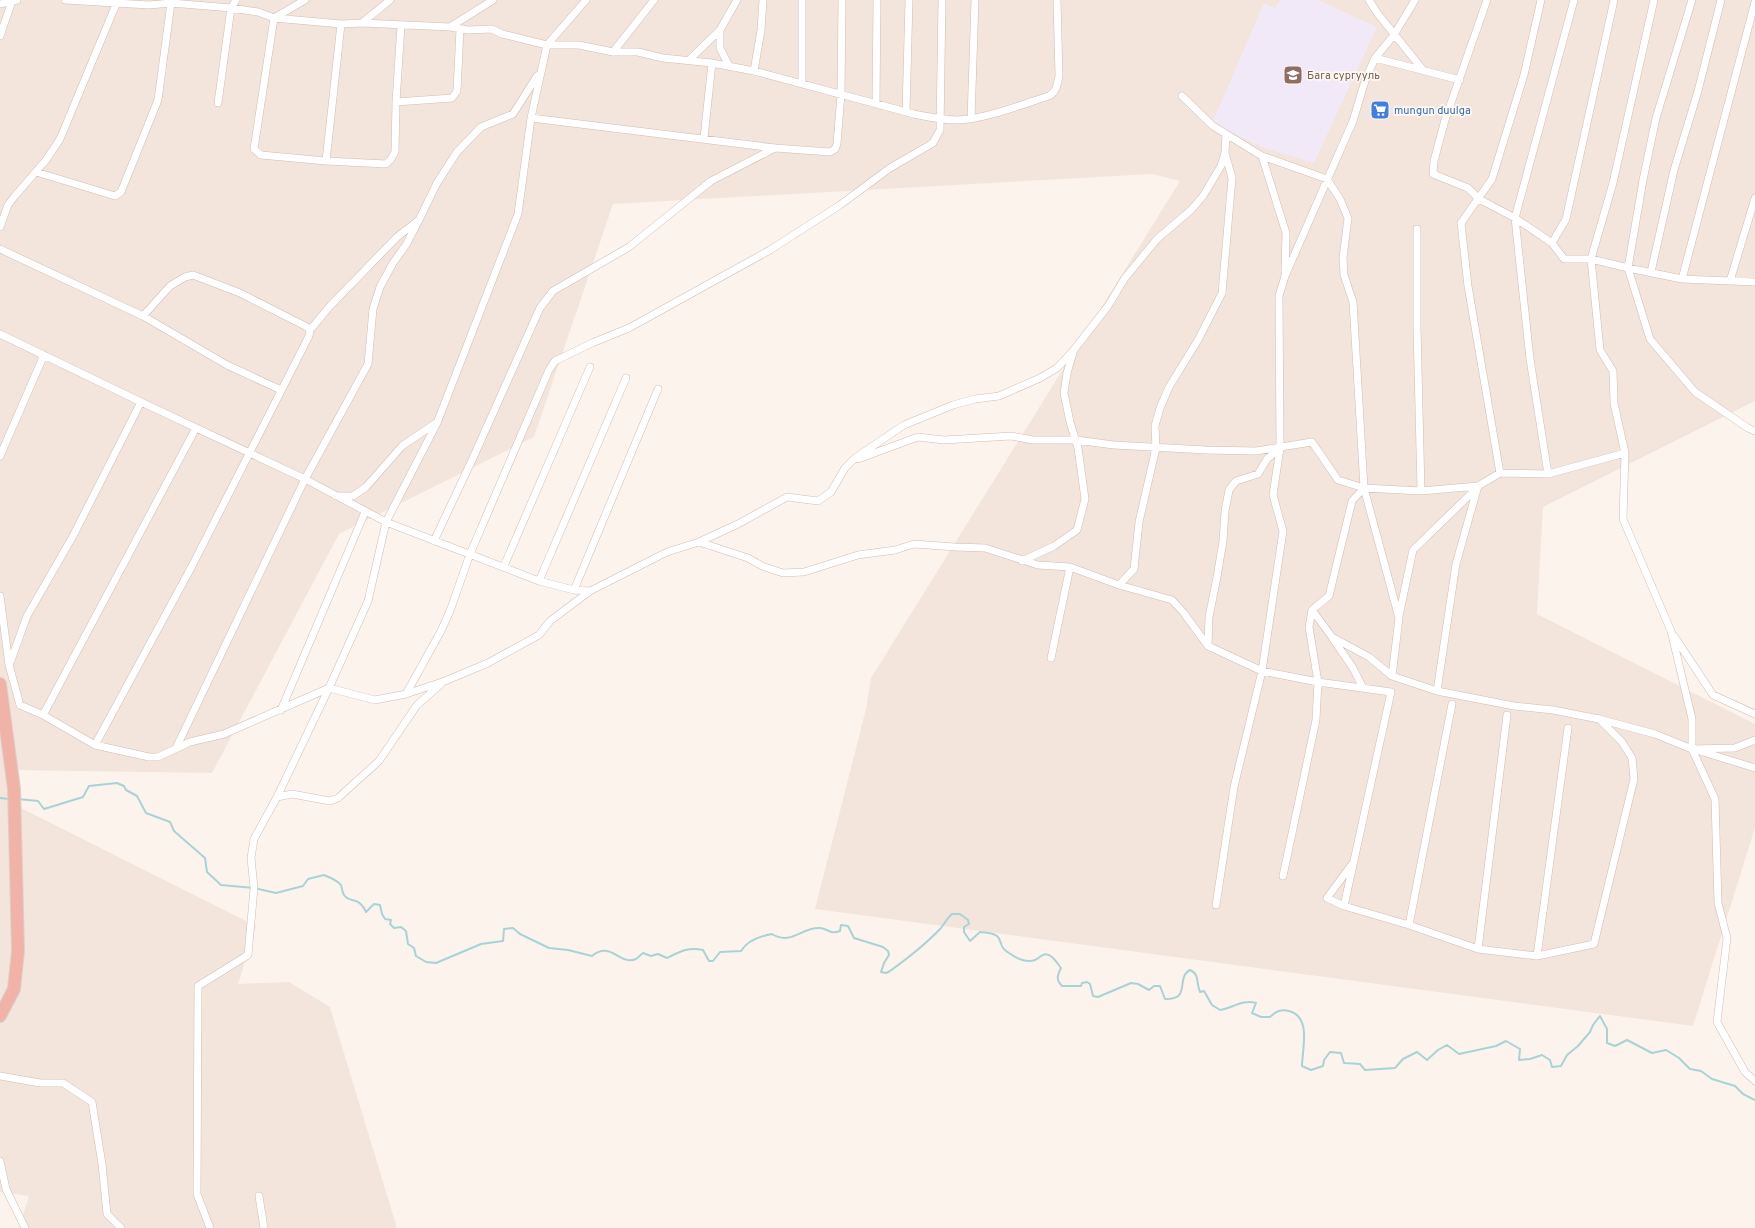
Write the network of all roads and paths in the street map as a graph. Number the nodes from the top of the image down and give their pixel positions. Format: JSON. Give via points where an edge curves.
{"nodes":[{"id":1,"x":65,"y":0,"type":"edge"},
{"id":2,"x":70,"y":0,"type":"edge"},
{"id":3,"x":159,"y":0,"type":"edge"},
{"id":4,"x":236,"y":0,"type":"edge"},
{"id":5,"x":305,"y":0,"type":"edge"},
{"id":6,"x":390,"y":0,"type":"edge"},
{"id":7,"x":493,"y":0,"type":"edge"},
{"id":8,"x":586,"y":0,"type":"edge"},
{"id":9,"x":654,"y":0,"type":"edge"},
{"id":10,"x":737,"y":0,"type":"edge"},
{"id":11,"x":763,"y":0,"type":"edge"},
{"id":12,"x":802,"y":0,"type":"edge"},
{"id":13,"x":842,"y":0,"type":"edge"},
{"id":14,"x":877,"y":0,"type":"edge"},
{"id":15,"x":909,"y":0,"type":"edge"},
{"id":16,"x":942,"y":0,"type":"edge"},
{"id":17,"x":975,"y":0,"type":"edge"},
{"id":18,"x":1057,"y":0,"type":"edge"},
{"id":19,"x":1369,"y":0,"type":"edge"},
{"id":20,"x":1416,"y":0,"type":"edge"},
{"id":21,"x":1487,"y":0,"type":"edge"},
{"id":22,"x":1541,"y":0,"type":"edge"},
{"id":23,"x":1574,"y":0,"type":"edge"},
{"id":24,"x":1614,"y":0,"type":"edge"},
{"id":25,"x":1654,"y":0,"type":"edge"},
{"id":26,"x":1692,"y":0,"type":"edge"},
{"id":27,"x":1721,"y":0,"type":"edge"},
{"id":28,"x":9,"y":2,"type":"edge"},
{"id":29,"x":117,"y":2,"type":"junction"},
{"id":30,"x":1755,"y":2,"type":"edge"},
{"id":31,"x":171,"y":4,"type":"junction"},
{"id":32,"x":149,"y":5,"type":"junction"},
{"id":33,"x":230,"y":8,"type":"junction"},
{"id":34,"x":0,"y":12,"type":"edge"},
{"id":35,"x":274,"y":18,"type":"junction"},
{"id":36,"x":362,"y":23,"type":"junction"},
{"id":37,"x":341,"y":24,"type":"junction"},
{"id":38,"x":401,"y":25,"type":"junction"},
{"id":39,"x":450,"y":27,"type":"junction"},
{"id":40,"x":460,"y":29,"type":"junction"},
{"id":41,"x":720,"y":30,"type":"junction"},
{"id":42,"x":1394,"y":35,"type":"junction"},
{"id":43,"x":0,"y":36,"type":"edge"},
{"id":44,"x":547,"y":45,"type":"junction"},
{"id":45,"x":613,"y":52,"type":"junction"},
{"id":46,"x":1375,"y":58,"type":"junction"},
{"id":47,"x":689,"y":60,"type":"junction"},
{"id":48,"x":712,"y":63,"type":"junction"},
{"id":49,"x":542,"y":66,"type":"junction"},
{"id":50,"x":729,"y":66,"type":"junction"},
{"id":51,"x":1423,"y":70,"type":"junction"},
{"id":52,"x":754,"y":71,"type":"junction"},
{"id":53,"x":1460,"y":80,"type":"junction"},
{"id":54,"x":802,"y":83,"type":"junction"},
{"id":55,"x":841,"y":94,"type":"junction"},
{"id":56,"x":1182,"y":96,"type":"dead end"},
{"id":57,"x":396,"y":102,"type":"junction"},
{"id":58,"x":218,"y":103,"type":"dead end"},
{"id":59,"x":876,"y":104,"type":"junction"},
{"id":60,"x":906,"y":112,"type":"junction"},
{"id":61,"x":531,"y":118,"type":"junction"},
{"id":62,"x":940,"y":119,"type":"junction"},
{"id":63,"x":970,"y":119,"type":"junction"},
{"id":64,"x":1226,"y":135,"type":"junction"},
{"id":65,"x":704,"y":138,"type":"junction"},
{"id":66,"x":775,"y":148,"type":"junction"},
{"id":67,"x":1225,"y":153,"type":"junction"},
{"id":68,"x":1262,"y":156,"type":"junction"},
{"id":69,"x":326,"y":161,"type":"junction"},
{"id":70,"x":36,"y":172,"type":"junction"},
{"id":71,"x":1327,"y":179,"type":"junction"},
{"id":72,"x":1755,"y":198,"type":"edge"},
{"id":73,"x":1479,"y":199,"type":"junction"},
{"id":74,"x":420,"y":218,"type":"junction"},
{"id":75,"x":1515,"y":218,"type":"junction"},
{"id":76,"x":0,"y":226,"type":"edge"},
{"id":77,"x":1417,"y":229,"type":"dead end"},
{"id":78,"x":1552,"y":243,"type":"junction"},
{"id":79,"x":0,"y":249,"type":"edge"},
{"id":80,"x":1591,"y":259,"type":"junction"},
{"id":81,"x":1628,"y":268,"type":"junction"},
{"id":82,"x":1651,"y":272,"type":"junction"},
{"id":83,"x":1285,"y":276,"type":"junction"},
{"id":84,"x":1682,"y":279,"type":"junction"},
{"id":85,"x":1730,"y":281,"type":"junction"},
{"id":86,"x":1755,"y":282,"type":"edge"},
{"id":87,"x":143,"y":316,"type":"junction"},
{"id":88,"x":310,"y":330,"type":"junction"},
{"id":89,"x":0,"y":334,"type":"edge"},
{"id":90,"x":1073,"y":350,"type":"junction"},
{"id":91,"x":44,"y":355,"type":"junction"},
{"id":92,"x":590,"y":367,"type":"dead end"},
{"id":93,"x":626,"y":378,"type":"dead end"},
{"id":94,"x":658,"y":389,"type":"dead end"},
{"id":95,"x":281,"y":390,"type":"junction"},
{"id":96,"x":141,"y":402,"type":"junction"},
{"id":97,"x":437,"y":422,"type":"junction"},
{"id":98,"x":196,"y":428,"type":"junction"},
{"id":99,"x":1755,"y":431,"type":"edge"},
{"id":100,"x":1076,"y":440,"type":"junction"},
{"id":101,"x":1156,"y":448,"type":"junction"},
{"id":102,"x":1280,"y":448,"type":"junction"},
{"id":103,"x":249,"y":452,"type":"junction"},
{"id":104,"x":1625,"y":454,"type":"junction"},
{"id":105,"x":0,"y":456,"type":"edge"},
{"id":106,"x":845,"y":468,"type":"junction"},
{"id":107,"x":1500,"y":473,"type":"junction"},
{"id":108,"x":1548,"y":474,"type":"junction"},
{"id":109,"x":305,"y":479,"type":"junction"},
{"id":110,"x":1478,"y":486,"type":"junction"},
{"id":111,"x":1364,"y":488,"type":"junction"},
{"id":112,"x":1422,"y":491,"type":"junction"},
{"id":113,"x":336,"y":496,"type":"junction"},
{"id":114,"x":365,"y":512,"type":"junction"},
{"id":115,"x":386,"y":522,"type":"junction"},
{"id":116,"x":434,"y":541,"type":"junction"},
{"id":117,"x":699,"y":542,"type":"junction"},
{"id":118,"x":470,"y":554,"type":"junction"},
{"id":119,"x":1022,"y":561,"type":"junction"},
{"id":120,"x":504,"y":566,"type":"junction"},
{"id":121,"x":1070,"y":566,"type":"junction"},
{"id":122,"x":539,"y":581,"type":"junction"},
{"id":123,"x":1119,"y":585,"type":"junction"},
{"id":124,"x":574,"y":590,"type":"junction"},
{"id":125,"x":590,"y":591,"type":"junction"},
{"id":126,"x":0,"y":596,"type":"edge"},
{"id":127,"x":1312,"y":610,"type":"junction"},
{"id":128,"x":1399,"y":618,"type":"junction"},
{"id":129,"x":1671,"y":631,"type":"junction"},
{"id":130,"x":1332,"y":637,"type":"junction"},
{"id":131,"x":1208,"y":646,"type":"junction"},
{"id":132,"x":1051,"y":658,"type":"dead end"},
{"id":133,"x":9,"y":665,"type":"junction"},
{"id":134,"x":1262,"y":671,"type":"junction"},
{"id":135,"x":1392,"y":676,"type":"junction"},
{"id":136,"x":445,"y":681,"type":"junction"},
{"id":137,"x":1318,"y":682,"type":"junction"},
{"id":138,"x":0,"y":684,"type":"edge"},
{"id":139,"x":329,"y":688,"type":"junction"},
{"id":140,"x":1363,"y":688,"type":"junction"},
{"id":141,"x":1437,"y":691,"type":"junction"},
{"id":142,"x":406,"y":694,"type":"junction"},
{"id":143,"x":1452,"y":704,"type":"dead end"},
{"id":144,"x":281,"y":710,"type":"junction"},
{"id":145,"x":1755,"y":714,"type":"edge"},
{"id":146,"x":43,"y":715,"type":"junction"},
{"id":147,"x":1507,"y":715,"type":"dead end"},
{"id":148,"x":1599,"y":719,"type":"junction"},
{"id":149,"x":1568,"y":728,"type":"dead end"},
{"id":150,"x":1755,"y":740,"type":"edge"},
{"id":151,"x":95,"y":745,"type":"junction"},
{"id":152,"x":176,"y":748,"type":"junction"},
{"id":153,"x":1692,"y":749,"type":"junction"},
{"id":154,"x":1755,"y":768,"type":"edge"},
{"id":155,"x":278,"y":797,"type":"junction"},
{"id":156,"x":1354,"y":861,"type":"junction"},
{"id":157,"x":1283,"y":876,"type":"dead end"},
{"id":158,"x":1216,"y":905,"type":"dead end"},
{"id":159,"x":1344,"y":906,"type":"junction"},
{"id":160,"x":1409,"y":925,"type":"junction"},
{"id":161,"x":1478,"y":949,"type":"junction"},
{"id":162,"x":1537,"y":956,"type":"junction"},
{"id":163,"x":0,"y":1016,"type":"edge"},
{"id":164,"x":0,"y":1076,"type":"edge"},
{"id":165,"x":1755,"y":1081,"type":"edge"},
{"id":166,"x":0,"y":1161,"type":"edge"},
{"id":167,"x":259,"y":1196,"type":"dead end"},
{"id":168,"x":25,"y":1228,"type":"edge"},
{"id":169,"x":121,"y":1228,"type":"edge"},
{"id":170,"x":210,"y":1228,"type":"edge"},
{"id":171,"x":264,"y":1228,"type":"edge"}],
"edges":[{"from":1,"to":2,"type":"street"},
{"from":2,"to":29,"type":"street"},
{"from":3,"to":32,"type":"street"},
{"from":4,"to":33,"type":"street"},
{"from":5,"to":35,"type":"street"},
{"from":6,"to":36,"type":"street"},
{"from":7,"to":39,"type":"street"},
{"from":8,"to":44,"type":"street"},
{"from":9,"to":45,"type":"street"},
{"from":10,"to":41,"type":"street"},
{"from":11,"to":52,"type":"street"},
{"from":12,"to":54,"type":"street"},
{"from":13,"to":55,"type":"street"},
{"from":14,"to":59,"type":"street"},
{"from":15,"to":60,"type":"street"},
{"from":16,"to":62,"type":"street"},
{"from":17,"to":63,"type":"street"},
{"from":18,"to":63,"type":"street","via":[[1059,76],[1054,93]]},
{"from":19,"to":42,"type":"street"},
{"from":20,"to":42,"type":"street"},
{"from":21,"to":53,"type":"street"},
{"from":22,"to":73,"type":"street","via":[[1524,75],[1492,179]]},
{"from":23,"to":75,"type":"street"},
{"from":24,"to":78,"type":"street","via":[[1566,218]]},
{"from":25,"to":80,"type":"street","via":[[1613,183]]},
{"from":26,"to":81,"type":"street","via":[[1656,118]]},
{"from":27,"to":82,"type":"street","via":[[1698,91],[1674,170]]},
{"from":28,"to":34,"type":"street"},
{"from":28,"to":43,"type":"street"},
{"from":29,"to":32,"type":"street"},
{"from":29,"to":70,"type":"street","via":[[60,139]]},
{"from":30,"to":84,"type":"street"},
{"from":31,"to":32,"type":"street"},
{"from":31,"to":33,"type":"street"},
{"from":31,"to":70,"type":"street","via":[[158,100],[121,192],[115,196]]},
{"from":33,"to":35,"type":"street","via":[[258,12]]},
{"from":33,"to":58,"type":"street"},
{"from":35,"to":37,"type":"street"},
{"from":35,"to":69,"type":"street","via":[[254,149],[261,155]]},
{"from":36,"to":37,"type":"street"},
{"from":36,"to":38,"type":"street"},
{"from":37,"to":69,"type":"street"},
{"from":38,"to":39,"type":"street"},
{"from":38,"to":57,"type":"street"},
{"from":39,"to":40,"type":"street"},
{"from":40,"to":44,"type":"street","via":[[492,29],[502,34]]},
{"from":40,"to":57,"type":"street","via":[[457,91],[452,98]]},
{"from":41,"to":47,"type":"street"},
{"from":41,"to":50,"type":"street","via":[[720,48]]},
{"from":42,"to":46,"type":"street"},
{"from":42,"to":51,"type":"street"},
{"from":44,"to":45,"type":"street","via":[[578,45]]},
{"from":44,"to":49,"type":"street"},
{"from":45,"to":47,"type":"street","via":[[638,52],[663,58]]},
{"from":46,"to":51,"type":"street"},
{"from":46,"to":71,"type":"street","via":[[1353,121]]},
{"from":47,"to":48,"type":"street"},
{"from":48,"to":50,"type":"street"},
{"from":48,"to":65,"type":"street"},
{"from":49,"to":61,"type":"street"},
{"from":49,"to":74,"type":"street","via":[[513,114],[481,128],[457,152],[437,183]]},
{"from":50,"to":52,"type":"street"},
{"from":51,"to":53,"type":"street"},
{"from":52,"to":54,"type":"street"},
{"from":53,"to":73,"type":"street","via":[[1445,120],[1433,174],[1468,188]]},
{"from":54,"to":55,"type":"street"},
{"from":55,"to":59,"type":"street"},
{"from":55,"to":66,"type":"street","via":[[835,150],[830,152]]},
{"from":56,"to":64,"type":"street"},
{"from":57,"to":69,"type":"street","via":[[394,152],[386,164]]},
{"from":59,"to":60,"type":"street"},
{"from":60,"to":62,"type":"street"},
{"from":61,"to":65,"type":"street"},
{"from":61,"to":97,"type":"street","via":[[518,214]]},
{"from":62,"to":63,"type":"street"},
{"from":62,"to":118,"type":"street","via":[[940,130],[933,143],[890,168],[840,205],[770,250],[629,328],[555,361]]},
{"from":64,"to":67,"type":"street"},
{"from":64,"to":68,"type":"street"},
{"from":65,"to":66,"type":"street"},
{"from":66,"to":116,"type":"street","via":[[711,181],[629,247],[552,291],[540,308]]},
{"from":67,"to":90,"type":"street","via":[[1221,166],[1203,196],[1191,210],[1157,239]]},
{"from":67,"to":101,"type":"street","via":[[1232,178],[1222,293],[1198,340],[1169,387],[1160,408],[1155,426]]},
{"from":68,"to":71,"type":"street"},
{"from":68,"to":83,"type":"street","via":[[1286,234]]},
{"from":70,"to":76,"type":"street","via":[[8,205]]},
{"from":71,"to":83,"type":"street"},
{"from":71,"to":111,"type":"street","via":[[1348,218],[1342,258],[1344,275],[1353,302]]},
{"from":72,"to":85,"type":"street"},
{"from":73,"to":75,"type":"street"},
{"from":73,"to":107,"type":"street","via":[[1461,224],[1468,286]]},
{"from":74,"to":88,"type":"street","via":[[397,237]]},
{"from":74,"to":109,"type":"street","via":[[380,288],[373,309],[368,364]]},
{"from":75,"to":78,"type":"street"},
{"from":75,"to":108,"type":"street","via":[[1530,359]]},
{"from":77,"to":112,"type":"street"},
{"from":78,"to":80,"type":"street","via":[[1564,259]]},
{"from":79,"to":87,"type":"street"},
{"from":80,"to":81,"type":"street"},
{"from":80,"to":104,"type":"street","via":[[1600,350],[1613,371],[1614,403]]},
{"from":81,"to":82,"type":"street"},
{"from":81,"to":99,"type":"street","via":[[1650,339],[1695,392]]},
{"from":82,"to":84,"type":"street"},
{"from":83,"to":102,"type":"street","via":[[1279,296]]},
{"from":84,"to":85,"type":"street"},
{"from":85,"to":86,"type":"street"},
{"from":87,"to":88,"type":"street","via":[[170,286],[193,275],[240,293]]},
{"from":87,"to":95,"type":"street","via":[[227,365]]},
{"from":88,"to":95,"type":"street"},
{"from":89,"to":91,"type":"street"},
{"from":90,"to":100,"type":"street","via":[[1064,393]]},
{"from":90,"to":106,"type":"street","via":[[1057,368],[1017,389],[999,396],[953,404],[904,425],[855,458]]},
{"from":91,"to":96,"type":"street"},
{"from":91,"to":105,"type":"street"},
{"from":92,"to":120,"type":"street"},
{"from":93,"to":122,"type":"street"},
{"from":94,"to":124,"type":"street"},
{"from":95,"to":103,"type":"street"},
{"from":96,"to":98,"type":"street"},
{"from":96,"to":133,"type":"street","via":[[73,536],[27,616]]},
{"from":97,"to":113,"type":"street","via":[[402,446],[366,487],[353,496]]},
{"from":97,"to":115,"type":"street"},
{"from":98,"to":103,"type":"street"},
{"from":98,"to":146,"type":"street"},
{"from":100,"to":101,"type":"street"},
{"from":100,"to":106,"type":"street","via":[[1033,440],[1011,436],[944,440],[918,438],[862,457]]},
{"from":100,"to":119,"type":"street","via":[[1085,498],[1077,530],[1054,546]]},
{"from":101,"to":102,"type":"street","via":[[1256,451]]},
{"from":101,"to":123,"type":"street","via":[[1139,522],[1134,569]]},
{"from":102,"to":111,"type":"street","via":[[1312,442],[1338,480]]},
{"from":102,"to":131,"type":"street","via":[[1267,460],[1258,474],[1236,481],[1229,490],[1223,541],[1209,617]]},
{"from":102,"to":134,"type":"street","via":[[1273,495],[1283,530]]},
{"from":103,"to":109,"type":"street"},
{"from":103,"to":151,"type":"street","via":[[192,566]]},
{"from":104,"to":108,"type":"street"},
{"from":104,"to":129,"type":"street","via":[[1623,519]]},
{"from":106,"to":117,"type":"street","via":[[831,492],[818,501],[787,497]]},
{"from":107,"to":108,"type":"street"},
{"from":107,"to":110,"type":"street"},
{"from":109,"to":113,"type":"street"},
{"from":109,"to":152,"type":"street"},
{"from":110,"to":112,"type":"street"},
{"from":110,"to":128,"type":"street","via":[[1413,550]]},
{"from":110,"to":141,"type":"street","via":[[1456,564]]},
{"from":111,"to":112,"type":"street"},
{"from":111,"to":127,"type":"street","via":[[1352,501],[1329,596]]},
{"from":111,"to":128,"type":"street"},
{"from":113,"to":114,"type":"street"},
{"from":114,"to":115,"type":"street"},
{"from":114,"to":144,"type":"street"},
{"from":115,"to":116,"type":"street"},
{"from":115,"to":139,"type":"street","via":[[368,601]]},
{"from":116,"to":118,"type":"street"},
{"from":117,"to":119,"type":"street","via":[[783,573],[804,572],[858,555],[895,550],[914,544],[985,548]]},
{"from":117,"to":125,"type":"street","via":[[667,552]]},
{"from":118,"to":120,"type":"street"},
{"from":118,"to":142,"type":"street","via":[[441,631]]},
{"from":119,"to":121,"type":"street","via":[[1038,565]]},
{"from":120,"to":122,"type":"street"},
{"from":121,"to":123,"type":"street"},
{"from":121,"to":132,"type":"street"},
{"from":122,"to":124,"type":"street"},
{"from":123,"to":131,"type":"street","via":[[1172,600]]},
{"from":124,"to":125,"type":"street"},
{"from":125,"to":136,"type":"street","via":[[550,621],[539,635],[488,663]]},
{"from":126,"to":133,"type":"street"},
{"from":127,"to":130,"type":"street"},
{"from":127,"to":137,"type":"street","via":[[1309,627]]},
{"from":128,"to":135,"type":"street"},
{"from":129,"to":145,"type":"street","via":[[1713,695]]},
{"from":129,"to":153,"type":"street","via":[[1692,719]]},
{"from":130,"to":135,"type":"street","via":[[1369,657]]},
{"from":130,"to":140,"type":"street"},
{"from":131,"to":134,"type":"street"},
{"from":133,"to":146,"type":"street","via":[[20,705]]},
{"from":134,"to":137,"type":"street"},
{"from":134,"to":158,"type":"street","via":[[1234,787]]},
{"from":135,"to":141,"type":"street"},
{"from":136,"to":142,"type":"street"},
{"from":136,"to":155,"type":"street","via":[[417,705],[379,760],[338,798],[330,801],[292,794]]},
{"from":137,"to":140,"type":"street"},
{"from":137,"to":157,"type":"street","via":[[1316,720]]},
{"from":138,"to":163,"type":"highway","via":[[16,812],[18,951],[14,989]]},
{"from":139,"to":142,"type":"street","via":[[375,700]]},
{"from":139,"to":144,"type":"street"},
{"from":139,"to":155,"type":"street"},
{"from":140,"to":156,"type":"street","via":[[1392,692]]},
{"from":141,"to":148,"type":"street"},
{"from":143,"to":160,"type":"street"},
{"from":144,"to":152,"type":"street","via":[[224,734]]},
{"from":146,"to":151,"type":"street"},
{"from":147,"to":161,"type":"street"},
{"from":148,"to":153,"type":"street","via":[[1655,734]]},
{"from":148,"to":162,"type":"street","via":[[1622,742],[1632,758],[1634,779],[1594,944]]},
{"from":149,"to":162,"type":"street"},
{"from":150,"to":153,"type":"street","via":[[1736,748]]},
{"from":151,"to":152,"type":"street","via":[[149,757],[158,757]]},
{"from":153,"to":154,"type":"street"},
{"from":153,"to":165,"type":"street","via":[[1715,799],[1718,904],[1727,938],[1717,1022],[1745,1072]]},
{"from":155,"to":170,"type":"street","via":[[254,839],[251,858],[254,888],[248,955],[198,986],[197,1194]]},
{"from":156,"to":159,"type":"street"},
{"from":156,"to":159,"type":"street","via":[[1327,898]]},
{"from":159,"to":160,"type":"street"},
{"from":160,"to":161,"type":"street"},
{"from":161,"to":162,"type":"street"},
{"from":164,"to":169,"type":"street","via":[[63,1084],[92,1102],[107,1214]]},
{"from":166,"to":168,"type":"street","via":[[6,1189]]},
{"from":167,"to":171,"type":"street"}]}
